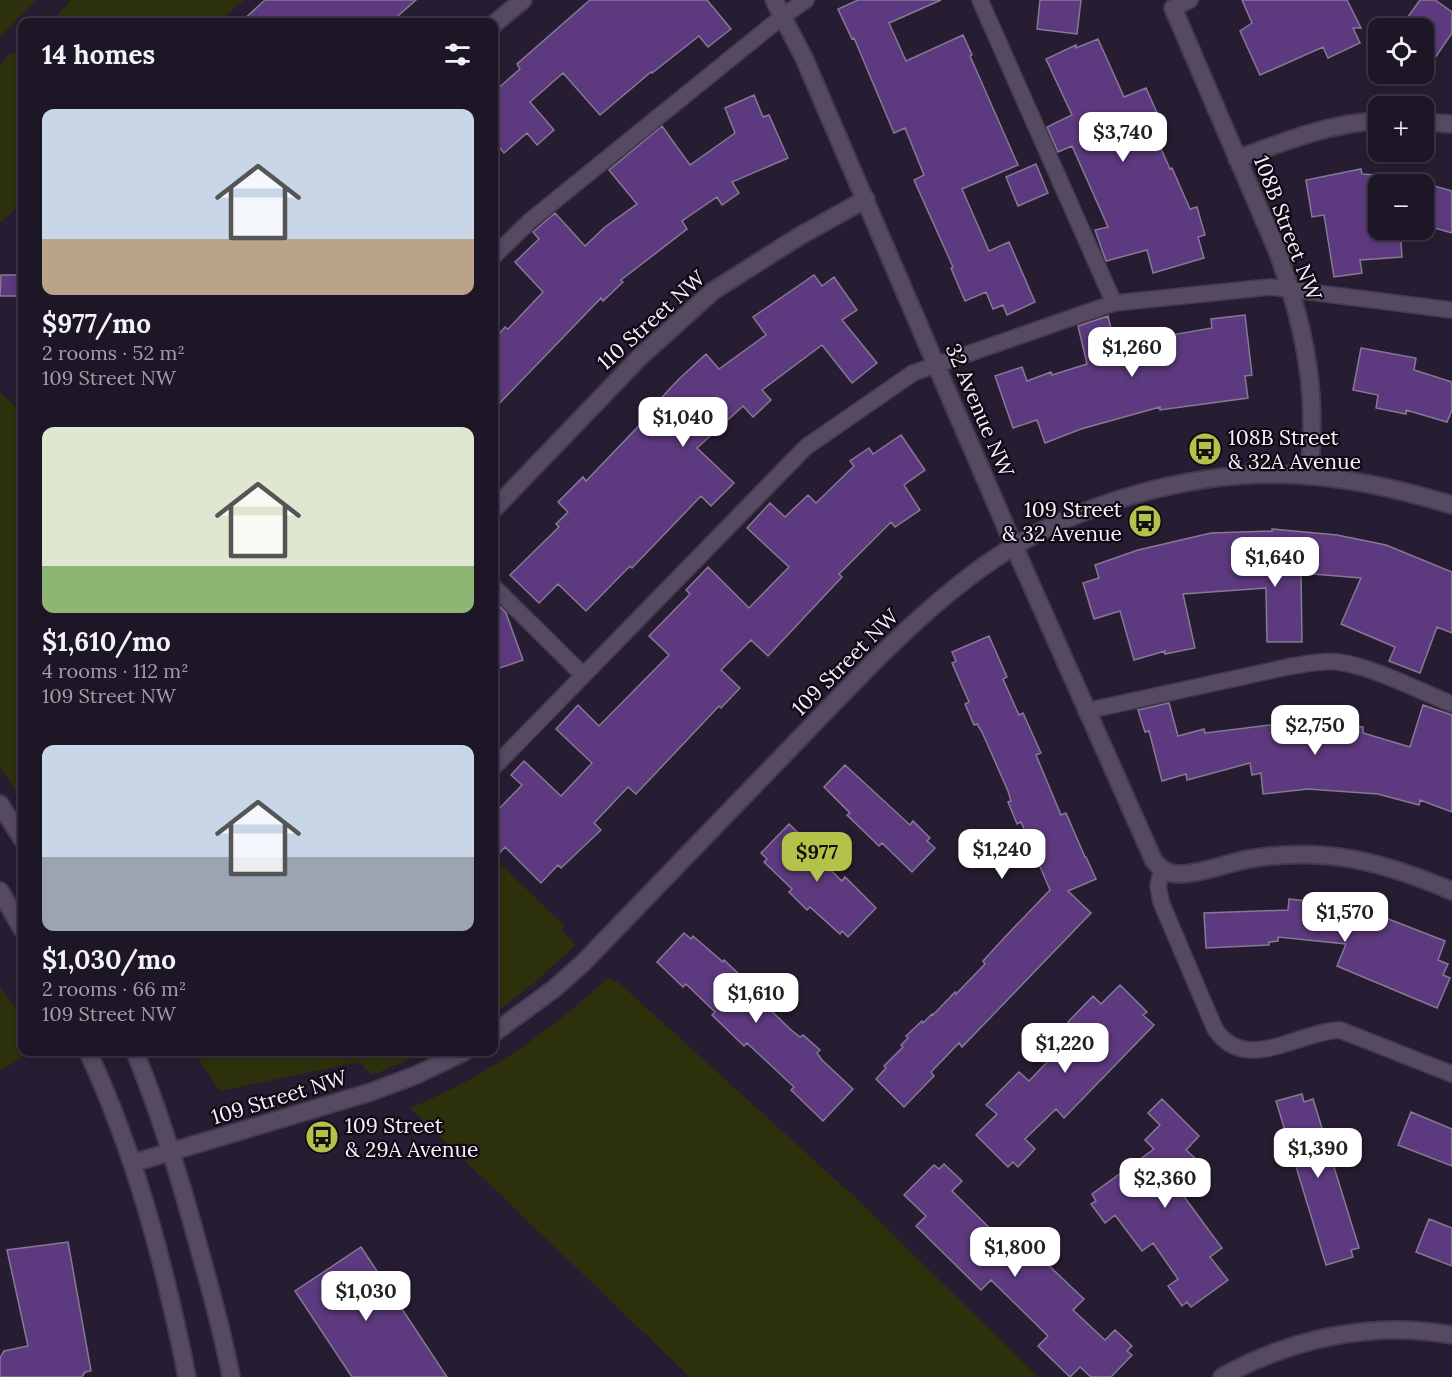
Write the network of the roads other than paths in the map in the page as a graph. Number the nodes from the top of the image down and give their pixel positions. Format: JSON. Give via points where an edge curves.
{"nodes":[{"id":1,"x":523,"y":0,"type":"edge"},
{"id":2,"x":774,"y":0,"type":"edge"},
{"id":3,"x":806,"y":0,"type":"edge"},
{"id":4,"x":981,"y":0,"type":"edge"},
{"id":5,"x":1190,"y":0,"type":"edge"},
{"id":6,"x":1173,"y":8,"type":"joint"},
{"id":7,"x":783,"y":16,"type":"junction"},
{"id":8,"x":498,"y":21,"type":"edge"},
{"id":9,"x":1368,"y":122,"type":"edge"},
{"id":10,"x":1434,"y":123,"type":"edge"},
{"id":11,"x":1452,"y":124,"type":"edge"},
{"id":12,"x":1237,"y":159,"type":"junction"},
{"id":13,"x":866,"y":199,"type":"junction"},
{"id":14,"x":498,"y":252,"type":"edge"},
{"id":15,"x":1290,"y":289,"type":"junction"},
{"id":16,"x":1114,"y":303,"type":"junction"},
{"id":17,"x":1452,"y":310,"type":"edge"},
{"id":18,"x":936,"y":365,"type":"junction"},
{"id":19,"x":1310,"y":476,"type":"junction"},
{"id":20,"x":498,"y":505,"type":"edge"},
{"id":21,"x":1452,"y":505,"type":"edge"},
{"id":22,"x":1014,"y":546,"type":"junction"},
{"id":23,"x":498,"y":591,"type":"edge"},
{"id":24,"x":582,"y":674,"type":"junction"},
{"id":25,"x":1452,"y":704,"type":"edge"},
{"id":26,"x":1086,"y":711,"type":"junction"},
{"id":27,"x":498,"y":763,"type":"edge"},
{"id":28,"x":0,"y":804,"type":"edge"},
{"id":29,"x":18,"y":833,"type":"edge"},
{"id":30,"x":1162,"y":869,"type":"junction"},
{"id":31,"x":0,"y":891,"type":"edge"},
{"id":32,"x":1452,"y":891,"type":"edge"},
{"id":33,"x":18,"y":922,"type":"edge"},
{"id":34,"x":498,"y":1030,"type":"edge"},
{"id":35,"x":90,"y":1056,"type":"edge"},
{"id":36,"x":137,"y":1056,"type":"edge"},
{"id":37,"x":456,"y":1056,"type":"edge"},
{"id":38,"x":1452,"y":1074,"type":"edge"},
{"id":39,"x":171,"y":1152,"type":"junction"},
{"id":40,"x":133,"y":1162,"type":"junction"},
{"id":41,"x":1452,"y":1335,"type":"edge"},
{"id":42,"x":187,"y":1377,"type":"edge"},
{"id":43,"x":231,"y":1377,"type":"edge"},
{"id":44,"x":1222,"y":1377,"type":"edge"}],
"edges":[{"from":1,"to":8,"type":"street"},
{"from":2,"to":7,"type":"street","name":"32 Avenue NW"},
{"from":3,"to":7,"type":"lane"},
{"from":4,"to":16,"type":"lane"},
{"from":5,"to":6,"type":"lane"},
{"from":6,"to":12,"type":"street","name":"108B Street NW"},
{"from":7,"to":13,"type":"street","name":"32 Avenue NW"},
{"from":7,"to":14,"type":"lane","via":[[531,220]]},
{"from":9,"to":12,"type":"street","via":[[1310,133]]},
{"from":10,"to":11,"type":"street"},
{"from":12,"to":15,"type":"street","name":"108B Street NW"},
{"from":13,"to":18,"type":"street","name":"32 Avenue NW"},
{"from":13,"to":20,"type":"street","name":"110 Street NW","via":[[713,291],[641,356]]},
{"from":15,"to":16,"type":"lane","via":[[1270,287]]},
{"from":15,"to":17,"type":"lane"},
{"from":15,"to":19,"type":"street","name":"108B Street NW","via":[[1312,398]]},
{"from":16,"to":18,"type":"lane"},
{"from":18,"to":22,"type":"street","name":"32 Avenue NW"},
{"from":18,"to":24,"type":"lane","via":[[913,373],[806,447]]},
{"from":19,"to":21,"type":"street","name":"109 Street NW","via":[[1365,482]]},
{"from":19,"to":22,"type":"street","name":"109 Street NW","via":[[1255,475],[1203,480],[1152,491],[1095,508]]},
{"from":22,"to":26,"type":"street","name":"32 Avenue NW"},
{"from":22,"to":34,"type":"street","name":"109 Street NW","via":[[922,617],[583,963]]},
{"from":23,"to":24,"type":"lane"},
{"from":24,"to":27,"type":"lane"},
{"from":25,"to":26,"type":"lane","via":[[1365,669],[1320,662]]},
{"from":26,"to":30,"type":"street","name":"32 Avenue NW","via":[[1148,849]]},
{"from":28,"to":29,"type":"street"},
{"from":30,"to":32,"type":"street","via":[[1171,874],[1190,874],[1285,854],[1330,855],[1376,863]]},
{"from":30,"to":38,"type":"lane","via":[[1158,886],[1161,902],[1215,1029],[1226,1041],[1239,1049],[1255,1051],[1340,1030]]},
{"from":31,"to":33,"type":"street"},
{"from":35,"to":40,"type":"street"},
{"from":36,"to":39,"type":"street"},
{"from":37,"to":39,"type":"street","name":"109 Street NW","via":[[371,1092]]},
{"from":39,"to":40,"type":"street","name":"109 Street NW"},
{"from":39,"to":43,"type":"street","via":[[217,1312]]},
{"from":40,"to":42,"type":"street","via":[[161,1260]]},
{"from":41,"to":44,"type":"street","via":[[1402,1329],[1324,1338],[1248,1362]]}]}
